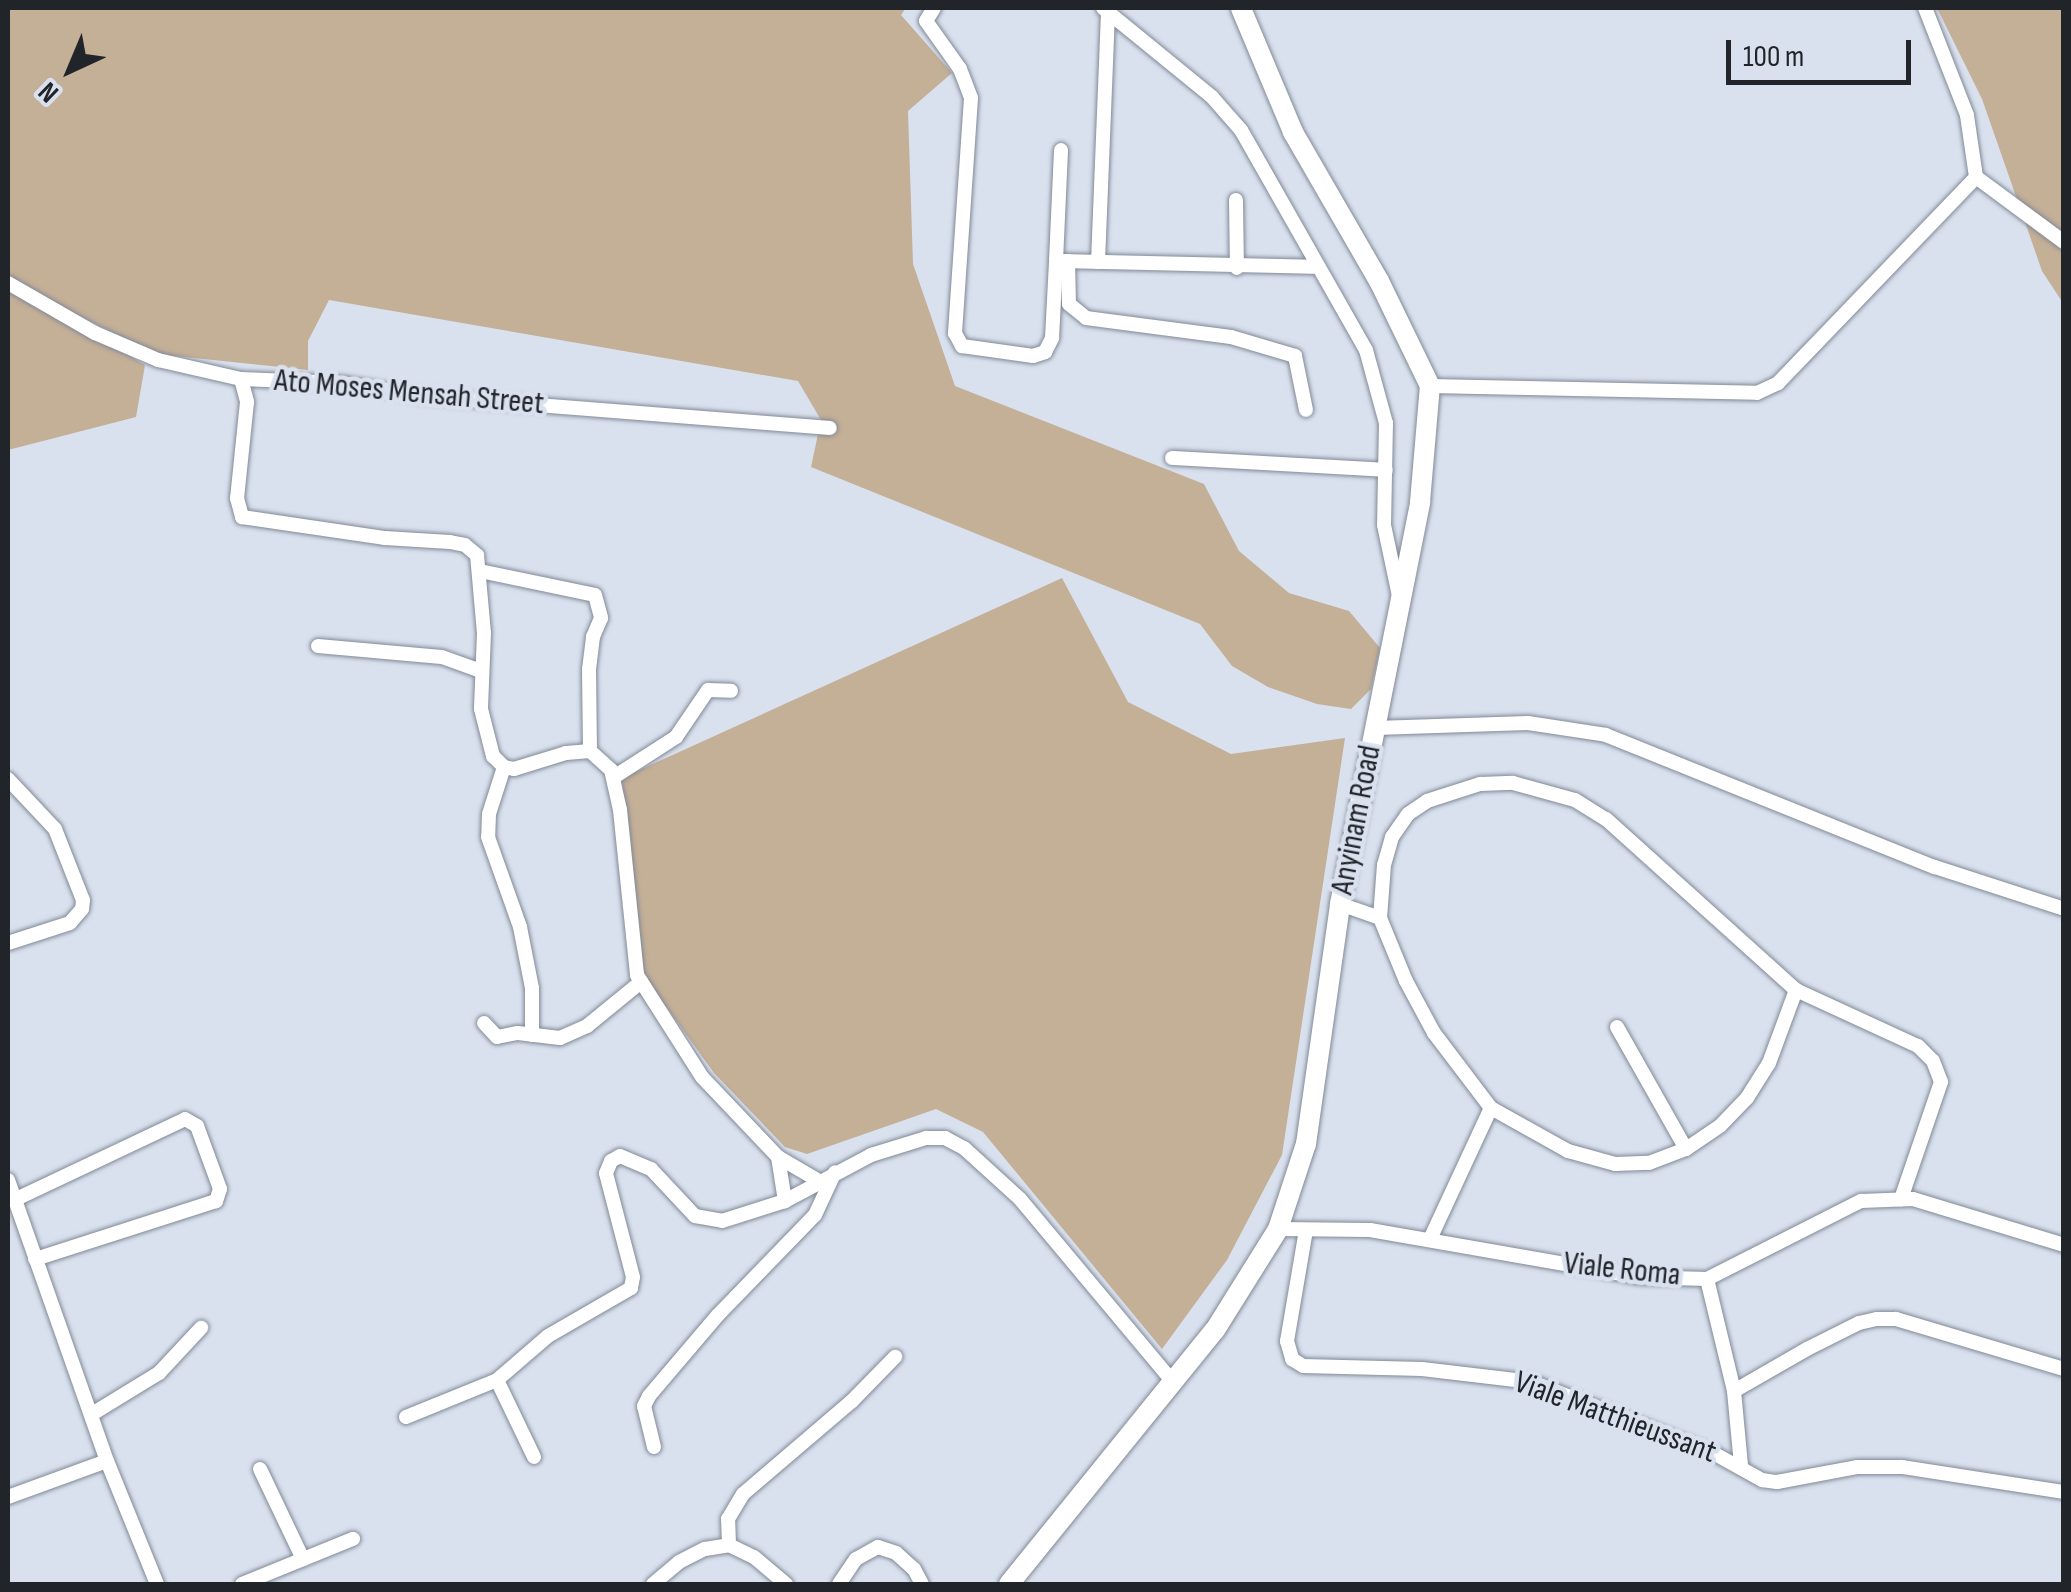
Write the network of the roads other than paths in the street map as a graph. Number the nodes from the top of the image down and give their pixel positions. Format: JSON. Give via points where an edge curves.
{"nodes":[{"id":1,"x":934,"y":8,"type":"edge"},
{"id":2,"x":1240,"y":8,"type":"edge"},
{"id":3,"x":1925,"y":8,"type":"edge"},
{"id":4,"x":1105,"y":10,"type":"edge"},
{"id":5,"x":1062,"y":150,"type":"dead end"},
{"id":6,"x":1976,"y":176,"type":"junction"},
{"id":7,"x":1236,"y":200,"type":"dead end"},
{"id":8,"x":2064,"y":242,"type":"edge"},
{"id":9,"x":1062,"y":261,"type":"junction"},
{"id":10,"x":1098,"y":262,"type":"junction"},
{"id":11,"x":1316,"y":267,"type":"junction"},
{"id":12,"x":1237,"y":268,"type":"junction"},
{"id":13,"x":8,"y":283,"type":"edge"},
{"id":14,"x":241,"y":379,"type":"junction"},
{"id":15,"x":1430,"y":386,"type":"junction"},
{"id":16,"x":1306,"y":410,"type":"dead end"},
{"id":17,"x":830,"y":428,"type":"dead end"},
{"id":18,"x":1172,"y":458,"type":"dead end"},
{"id":19,"x":1386,"y":470,"type":"junction"},
{"id":20,"x":480,"y":571,"type":"junction"},
{"id":21,"x":1402,"y":608,"type":"junction"},
{"id":22,"x":318,"y":646,"type":"dead end"},
{"id":23,"x":481,"y":672,"type":"junction"},
{"id":24,"x":732,"y":691,"type":"dead end"},
{"id":25,"x":1376,"y":728,"type":"junction"},
{"id":26,"x":590,"y":751,"type":"junction"},
{"id":27,"x":504,"y":767,"type":"junction"},
{"id":28,"x":614,"y":777,"type":"junction"},
{"id":29,"x":8,"y":780,"type":"edge"},
{"id":30,"x":1340,"y":904,"type":"junction"},
{"id":31,"x":2064,"y":909,"type":"edge"},
{"id":32,"x":1380,"y":918,"type":"junction"},
{"id":33,"x":8,"y":942,"type":"edge"},
{"id":34,"x":640,"y":982,"type":"junction"},
{"id":35,"x":1796,"y":990,"type":"junction"},
{"id":36,"x":484,"y":1023,"type":"dead end"},
{"id":37,"x":1618,"y":1026,"type":"dead end"},
{"id":38,"x":532,"y":1035,"type":"junction"},
{"id":39,"x":1491,"y":1108,"type":"junction"},
{"id":40,"x":1686,"y":1150,"type":"junction"},
{"id":41,"x":778,"y":1157,"type":"junction"},
{"id":42,"x":835,"y":1172,"type":"junction"},
{"id":43,"x":8,"y":1180,"type":"edge"},
{"id":44,"x":819,"y":1181,"type":"junction"},
{"id":45,"x":1902,"y":1199,"type":"junction"},
{"id":46,"x":14,"y":1200,"type":"junction"},
{"id":47,"x":784,"y":1201,"type":"junction"},
{"id":48,"x":1278,"y":1228,"type":"junction"},
{"id":49,"x":1306,"y":1230,"type":"junction"},
{"id":50,"x":1431,"y":1237,"type":"junction"},
{"id":51,"x":2064,"y":1246,"type":"edge"},
{"id":52,"x":36,"y":1259,"type":"junction"},
{"id":53,"x":1707,"y":1279,"type":"junction"},
{"id":54,"x":201,"y":1328,"type":"dead end"},
{"id":55,"x":895,"y":1357,"type":"dead end"},
{"id":56,"x":2064,"y":1369,"type":"edge"},
{"id":57,"x":496,"y":1380,"type":"junction"},
{"id":58,"x":1174,"y":1383,"type":"junction"},
{"id":59,"x":1734,"y":1391,"type":"junction"},
{"id":60,"x":92,"y":1414,"type":"junction"},
{"id":61,"x":406,"y":1417,"type":"dead end"},
{"id":62,"x":654,"y":1446,"type":"dead end"},
{"id":63,"x":534,"y":1457,"type":"dead end"},
{"id":64,"x":107,"y":1461,"type":"junction"},
{"id":65,"x":1742,"y":1465,"type":"junction"},
{"id":66,"x":260,"y":1469,"type":"dead end"},
{"id":67,"x":2064,"y":1492,"type":"edge"},
{"id":68,"x":8,"y":1496,"type":"edge"},
{"id":69,"x":353,"y":1539,"type":"dead end"},
{"id":70,"x":729,"y":1545,"type":"junction"},
{"id":71,"x":302,"y":1559,"type":"junction"},
{"id":72,"x":157,"y":1584,"type":"edge"},
{"id":73,"x":242,"y":1584,"type":"edge"},
{"id":74,"x":652,"y":1584,"type":"edge"},
{"id":75,"x":786,"y":1584,"type":"edge"},
{"id":76,"x":839,"y":1584,"type":"edge"},
{"id":77,"x":922,"y":1584,"type":"edge"},
{"id":78,"x":1009,"y":1584,"type":"edge"}],
"edges":[{"from":1,"to":9,"type":"street","via":[[926,21],[960,69],[971,98],[958,342],[1033,356],[1045,352]]},
{"from":2,"to":15,"type":"street","name":"Anyinam Road","via":[[1293,132]]},
{"from":3,"to":6,"type":"street","via":[[1967,115]]},
{"from":4,"to":10,"type":"street"},
{"from":4,"to":11,"type":"street","via":[[1228,114],[1257,154]]},
{"from":5,"to":9,"type":"street"},
{"from":6,"to":8,"type":"street"},
{"from":6,"to":15,"type":"street","via":[[1778,383],[1757,393]]},
{"from":7,"to":12,"type":"street"},
{"from":9,"to":10,"type":"street"},
{"from":9,"to":16,"type":"street","via":[[1069,304],[1086,318],[1231,337],[1295,356]]},
{"from":10,"to":12,"type":"street"},
{"from":11,"to":12,"type":"street"},
{"from":11,"to":19,"type":"street","via":[[1366,350],[1382,398]]},
{"from":13,"to":14,"type":"street","name":"Ato Moses Mensah Street","via":[[95,334],[158,360]]},
{"from":14,"to":17,"type":"street","name":"Ato Moses Mensah Street"},
{"from":14,"to":20,"type":"street","via":[[247,402],[236,498],[242,517],[465,546],[477,555]]},
{"from":15,"to":21,"type":"street","name":"Anyinam Road"},
{"from":18,"to":19,"type":"street"},
{"from":19,"to":21,"type":"street","via":[[1384,525]]},
{"from":20,"to":23,"type":"street"},
{"from":20,"to":26,"type":"street","via":[[595,595],[601,618],[589,669]]},
{"from":21,"to":25,"type":"street","name":"Anyinam Road"},
{"from":22,"to":23,"type":"street","via":[[442,658]]},
{"from":23,"to":27,"type":"street","via":[[486,734]]},
{"from":24,"to":28,"type":"street","via":[[708,690],[666,746]]},
{"from":25,"to":30,"type":"street","name":"Anyinam Road"},
{"from":25,"to":31,"type":"street","via":[[1528,723],[1606,735],[1935,867]]},
{"from":26,"to":27,"type":"street","via":[[522,769]]},
{"from":26,"to":28,"type":"street"},
{"from":27,"to":38,"type":"street","via":[[488,837],[520,927],[532,988]]},
{"from":28,"to":34,"type":"street"},
{"from":29,"to":33,"type":"street","via":[[55,829],[83,900],[77,918],[59,929]]},
{"from":30,"to":32,"type":"street"},
{"from":30,"to":48,"type":"street","name":"Anyinam Road","via":[[1306,1144]]},
{"from":32,"to":35,"type":"street","via":[[1384,865],[1408,814],[1453,790],[1513,783],[1575,800],[1606,819]]},
{"from":32,"to":39,"type":"street","via":[[1434,1032]]},
{"from":34,"to":38,"type":"street","via":[[573,1034]]},
{"from":34,"to":41,"type":"street","via":[[702,1077]]},
{"from":35,"to":40,"type":"street","via":[[1780,1038],[1747,1098]]},
{"from":35,"to":45,"type":"street","via":[[1918,1046],[1933,1061],[1941,1082]]},
{"from":36,"to":38,"type":"street","via":[[497,1037]]},
{"from":37,"to":40,"type":"street"},
{"from":39,"to":40,"type":"street","via":[[1568,1152],[1615,1164],[1649,1163]]},
{"from":39,"to":50,"type":"street"},
{"from":41,"to":44,"type":"street"},
{"from":41,"to":47,"type":"street"},
{"from":42,"to":44,"type":"street"},
{"from":42,"to":58,"type":"street","via":[[926,1138],[964,1148],[1020,1199]]},
{"from":42,"to":62,"type":"street","via":[[814,1216],[649,1396],[644,1406]]},
{"from":43,"to":46,"type":"street"},
{"from":44,"to":47,"type":"street"},
{"from":45,"to":51,"type":"street","name":"Viale Roma"},
{"from":45,"to":53,"type":"street","name":"Viale Roma","via":[[1861,1201]]},
{"from":46,"to":52,"type":"street"},
{"from":46,"to":52,"type":"street","via":[[186,1119],[197,1126],[218,1199]]},
{"from":47,"to":57,"type":"street","via":[[732,1220],[702,1220],[651,1169],[626,1156],[611,1161],[607,1178],[632,1285],[548,1336]]},
{"from":48,"to":49,"type":"street","name":"Viale Roma"},
{"from":48,"to":58,"type":"street","name":"Anyinam Road","via":[[1251,1278]]},
{"from":49,"to":50,"type":"street","name":"Viale Roma"},
{"from":49,"to":65,"type":"street","name":"Viale Matthieussant","via":[[1286,1340],[1296,1363],[1532,1382]]},
{"from":50,"to":53,"type":"street","name":"Viale Roma","via":[[1638,1277]]},
{"from":52,"to":60,"type":"street"},
{"from":53,"to":59,"type":"street"},
{"from":54,"to":60,"type":"street","via":[[159,1373]]},
{"from":55,"to":70,"type":"street","via":[[743,1494],[728,1520]]},
{"from":56,"to":59,"type":"street","via":[[1878,1319]]},
{"from":57,"to":61,"type":"street"},
{"from":57,"to":63,"type":"street"},
{"from":58,"to":78,"type":"street","name":"Anyinam Road"},
{"from":59,"to":65,"type":"street"},
{"from":60,"to":64,"type":"street"},
{"from":64,"to":68,"type":"street"},
{"from":64,"to":72,"type":"street"},
{"from":65,"to":67,"type":"street","name":"Viale Matthieussant","via":[[1777,1482],[1857,1467],[1902,1467]]},
{"from":66,"to":71,"type":"street"},
{"from":69,"to":71,"type":"street"},
{"from":70,"to":74,"type":"street","via":[[704,1549]]},
{"from":70,"to":75,"type":"street","via":[[754,1556]]},
{"from":71,"to":73,"type":"street"},
{"from":76,"to":77,"type":"street","via":[[856,1559],[878,1547],[896,1552]]}]}
